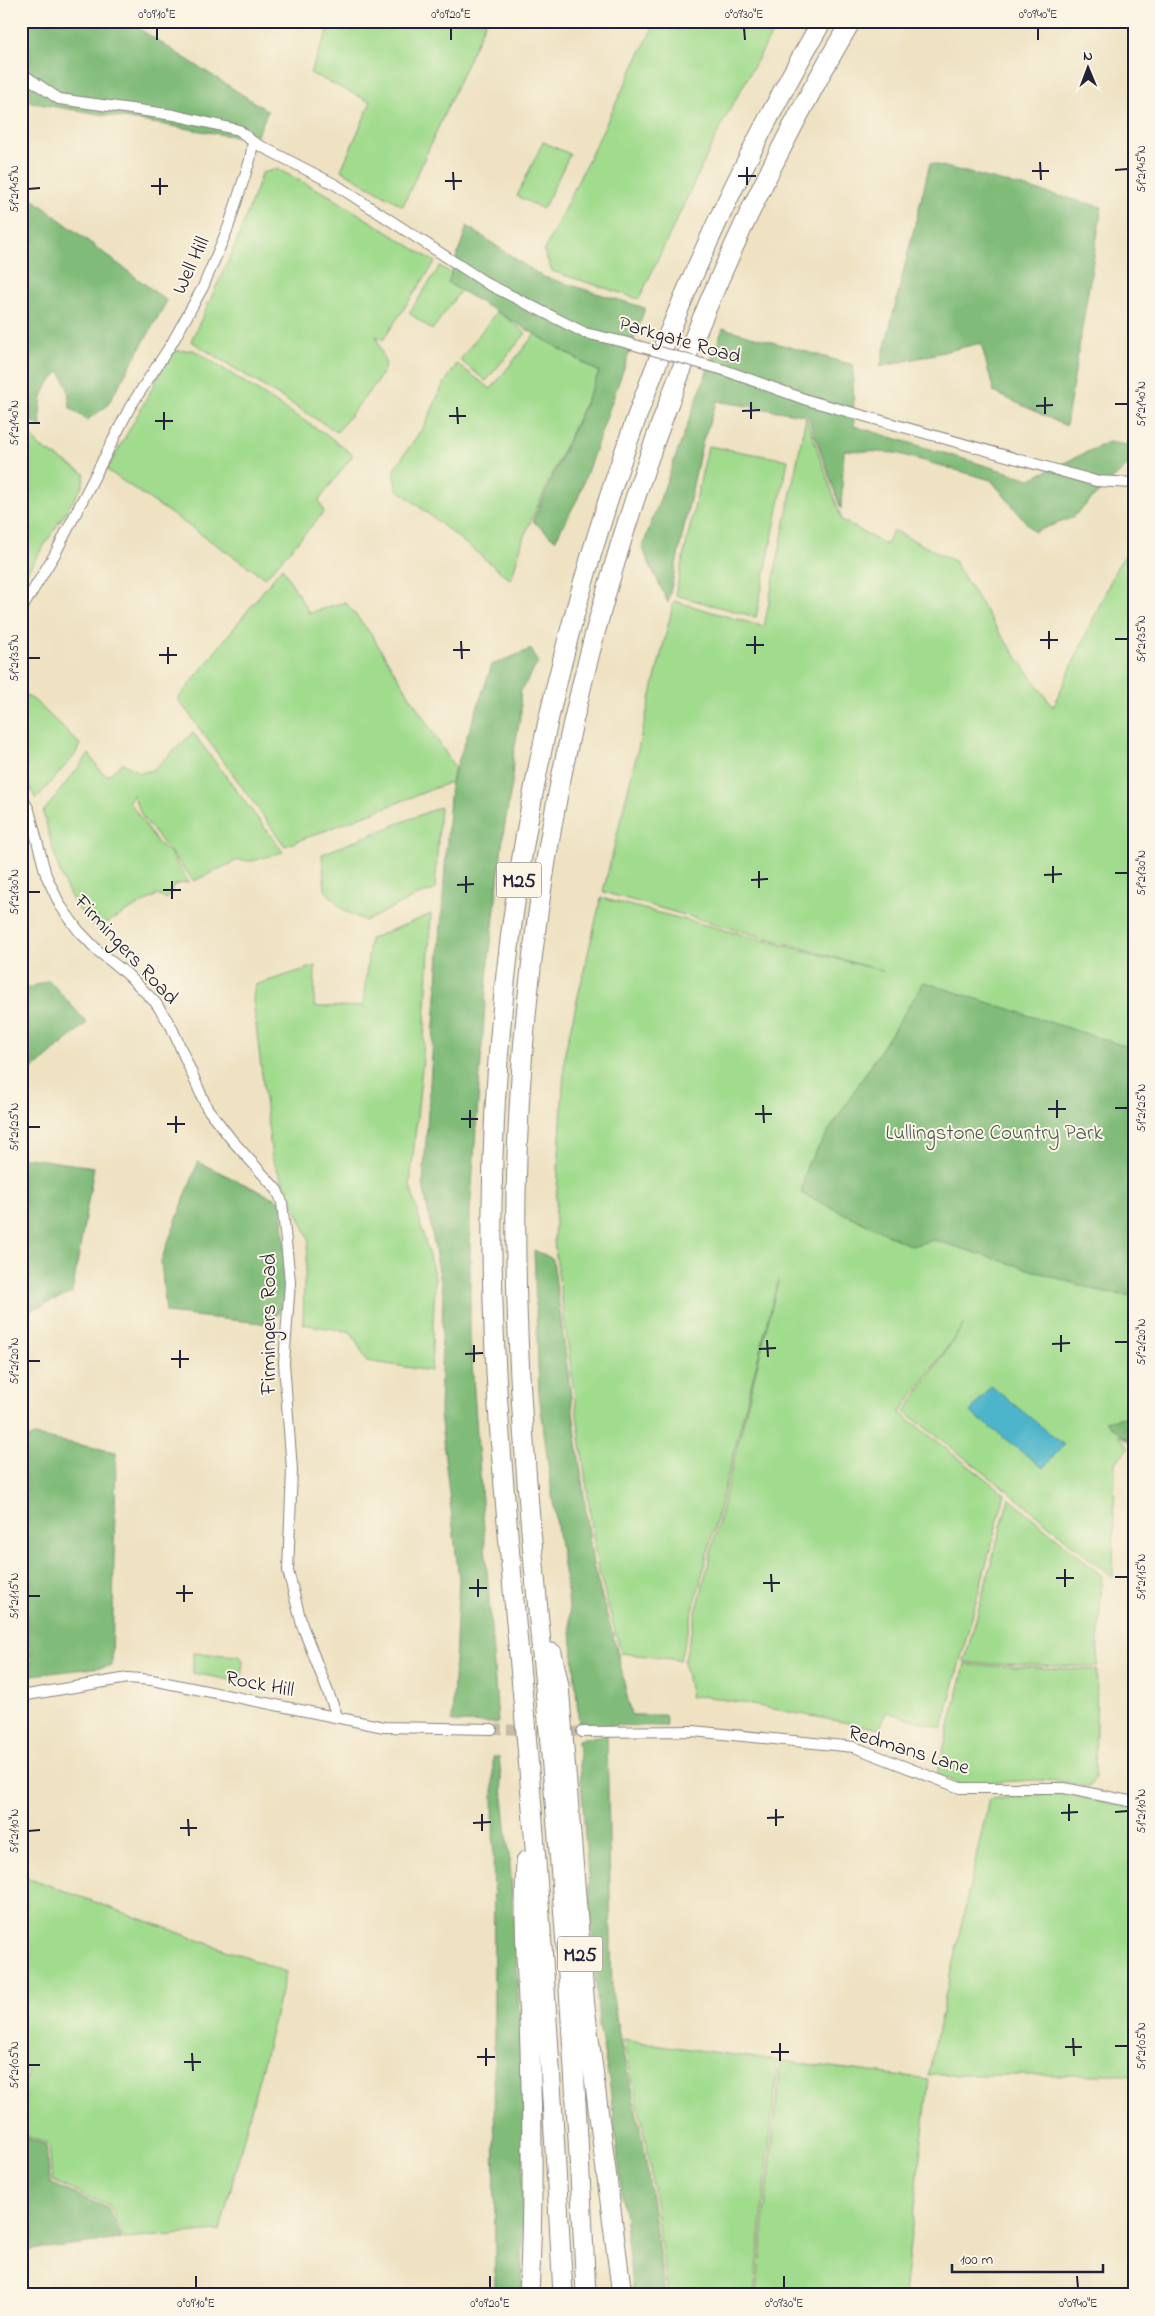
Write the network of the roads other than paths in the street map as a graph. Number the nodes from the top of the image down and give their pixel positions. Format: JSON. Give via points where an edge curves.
{"nodes":[{"id":1,"x":822,"y":21,"type":"edge"},
{"id":2,"x":851,"y":21,"type":"edge"},
{"id":3,"x":21,"y":72,"type":"edge"},
{"id":4,"x":253,"y":142,"type":"junction"},
{"id":5,"x":1134,"y":483,"type":"edge"},
{"id":6,"x":21,"y":610,"type":"edge"},
{"id":7,"x":21,"y":796,"type":"edge"},
{"id":8,"x":539,"y":1614,"type":"junction"},
{"id":9,"x":21,"y":1696,"type":"edge"},
{"id":10,"x":338,"y":1718,"type":"junction"},
{"id":11,"x":492,"y":1729,"type":"tunnel mouth"},
{"id":12,"x":582,"y":1732,"type":"tunnel mouth"},
{"id":13,"x":531,"y":1794,"type":"junction"},
{"id":14,"x":1134,"y":1802,"type":"edge"},
{"id":15,"x":529,"y":2295,"type":"edge"},
{"id":16,"x":562,"y":2295,"type":"edge"},
{"id":17,"x":586,"y":2295,"type":"edge"},
{"id":18,"x":622,"y":2295,"type":"edge"}],
"edges":[{"from":1,"to":13,"type":"highway","number":"M25","via":[[768,119],[710,236],[637,416],[598,533],[570,633],[545,736],[521,865],[498,1066],[491,1269],[496,1405]]},
{"from":2,"to":8,"type":"highway","number":"M25","via":[[800,110],[744,223],[672,391],[608,585],[560,783],[546,860],[530,986],[516,1187],[520,1387]]},
{"from":3,"to":4,"type":"street","via":[[59,99],[174,115],[239,130]]},
{"from":4,"to":5,"type":"street","name":"Parkgate Road","bridge":true,"via":[[336,185],[488,284],[585,333],[724,370],[807,400],[1096,481]]},
{"from":4,"to":6,"type":"street","name":"Well Hill","via":[[228,228],[202,287],[172,343],[130,407],[55,554]]},
{"from":7,"to":10,"type":"street","name":"Firmingers Road","via":[[29,810],[46,875],[60,906],[98,951],[155,1002],[171,1026],[207,1108],[277,1190],[282,1202],[290,1282],[284,1363],[292,1470],[288,1571],[302,1625]]},
{"from":8,"to":17,"type":"highway","number":"M25","via":[[566,1944]]},
{"from":8,"to":18,"type":"highway","number":"M25","via":[[559,1686],[585,2006]]},
{"from":9,"to":10,"type":"street","name":"Rock Hill","via":[[128,1678],[152,1680]]},
{"from":10,"to":11,"type":"street","name":"Rock Hill","via":[[384,1727]]},
{"from":12,"to":14,"type":"street","name":"Redmans Lane","via":[[693,1731],[854,1747],[960,1788],[1064,1788]]},
{"from":13,"to":15,"type":"highway","number":"M25","via":[[524,1915],[532,2134]]},
{"from":13,"to":16,"type":"highway","number":"M25"}]}
